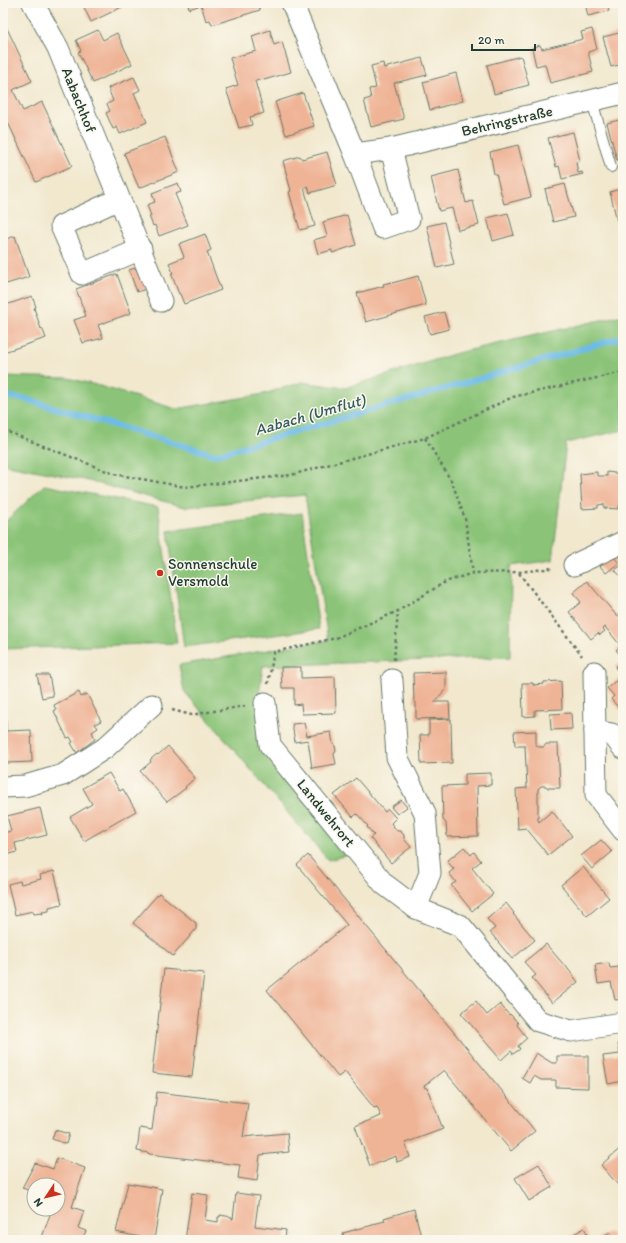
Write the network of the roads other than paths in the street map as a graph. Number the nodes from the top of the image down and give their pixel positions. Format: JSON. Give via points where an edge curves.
{"nodes":[{"id":1,"x":32,"y":3,"type":"edge"},
{"id":2,"x":292,"y":3,"type":"edge"},
{"id":3,"x":623,"y":93,"type":"edge"},
{"id":4,"x":592,"y":101,"type":"junction"},
{"id":5,"x":391,"y":149,"type":"junction"},
{"id":6,"x":355,"y":154,"type":"junction"},
{"id":7,"x":610,"y":167,"type":"dead end"},
{"id":8,"x":119,"y":199,"type":"junction"},
{"id":9,"x":140,"y":249,"type":"junction"},
{"id":10,"x":161,"y":300,"type":"dead end"},
{"id":11,"x":623,"y":542,"type":"edge"},
{"id":12,"x":574,"y":565,"type":"road end"},
{"id":13,"x":594,"y":672,"type":"road end"},
{"id":14,"x":392,"y":680,"type":"road end"},
{"id":15,"x":265,"y":703,"type":"road end"},
{"id":16,"x":152,"y":705,"type":"road end"},
{"id":17,"x":595,"y":731,"type":"junction"},
{"id":18,"x":623,"y":748,"type":"edge"},
{"id":19,"x":3,"y":787,"type":"edge"},
{"id":20,"x":623,"y":830,"type":"edge"},
{"id":21,"x":416,"y":908,"type":"junction"},
{"id":22,"x":623,"y":1023,"type":"edge"}],
"edges":[{"from":1,"to":8,"type":"street","name":"Aabachhof","via":[[58,48]]},
{"from":2,"to":6,"type":"street"},
{"from":3,"to":4,"type":"street","name":"Behringstraße"},
{"from":4,"to":5,"type":"street","name":"Behringstraße"},
{"from":4,"to":7,"type":"lane"},
{"from":5,"to":6,"type":"street","name":"Behringstraße"},
{"from":5,"to":6,"type":"street","via":[[409,218],[384,228]]},
{"from":8,"to":9,"type":"street","name":"Aabachhof"},
{"from":8,"to":9,"type":"street","via":[[61,226],[82,274]]},
{"from":9,"to":10,"type":"street","name":"Aabachhof"},
{"from":11,"to":12,"type":"street"},
{"from":13,"to":17,"type":"street"},
{"from":14,"to":21,"type":"street","via":[[397,757],[425,813],[430,873]]},
{"from":15,"to":21,"type":"street","name":"Landwehrort","via":[[270,745],[384,884]]},
{"from":16,"to":19,"type":"street","via":[[106,748],[63,775],[25,786]]},
{"from":17,"to":18,"type":"street","via":[[612,734]]},
{"from":17,"to":20,"type":"street","via":[[596,795]]},
{"from":21,"to":22,"type":"street","name":"Landwehrort","via":[[461,926],[538,1021],[571,1031]]}]}
